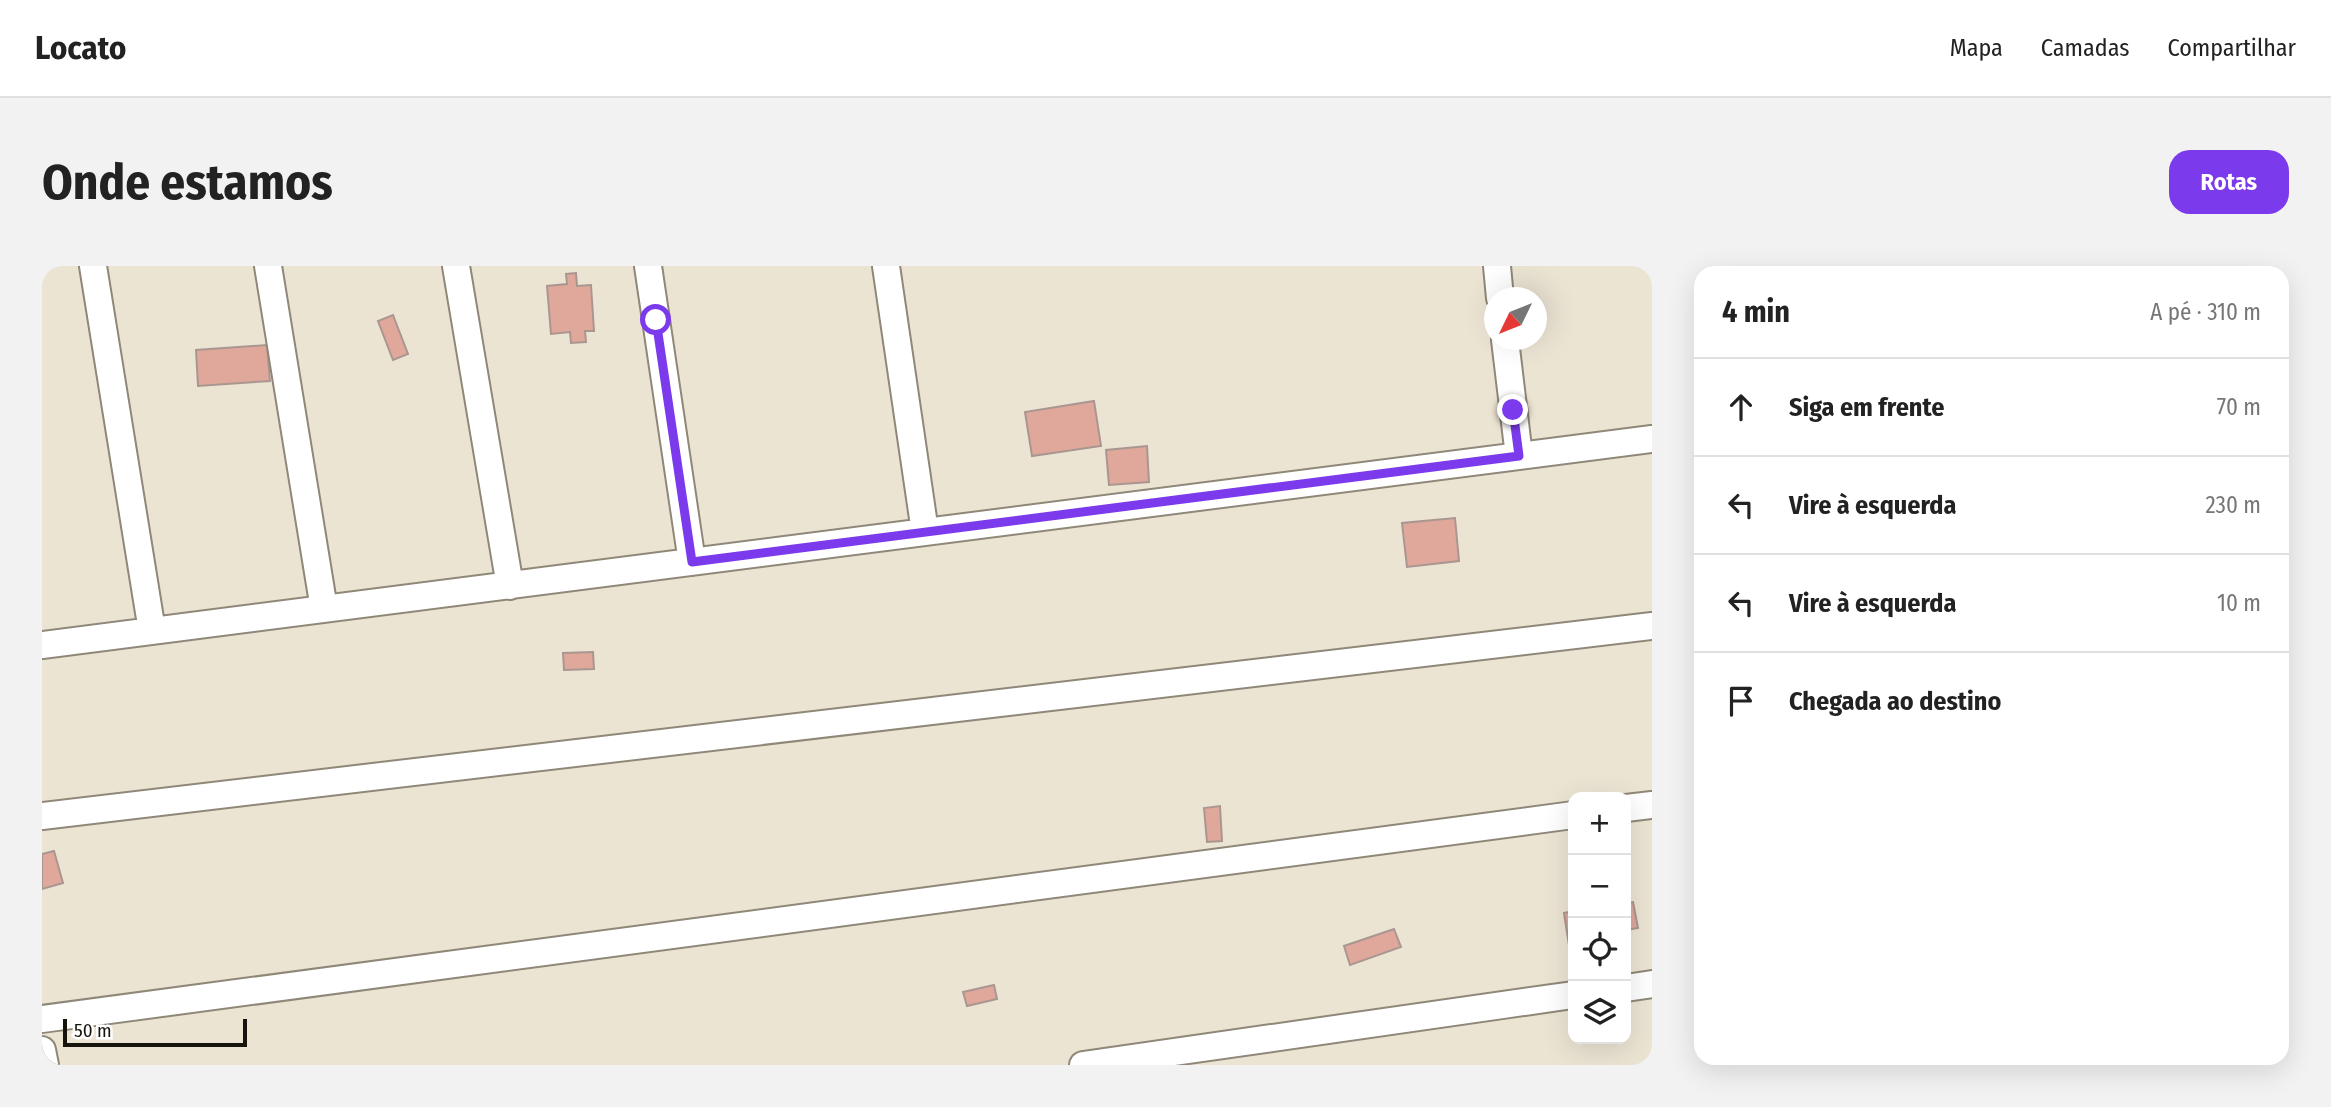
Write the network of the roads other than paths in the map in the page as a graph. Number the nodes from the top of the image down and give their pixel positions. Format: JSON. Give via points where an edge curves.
{"nodes":[{"id":1,"x":93,"y":266,"type":"edge"},
{"id":2,"x":268,"y":266,"type":"edge"},
{"id":3,"x":456,"y":266,"type":"edge"},
{"id":4,"x":648,"y":266,"type":"edge"},
{"id":5,"x":886,"y":266,"type":"edge"},
{"id":6,"x":1497,"y":266,"type":"edge"},
{"id":7,"x":1499,"y":287,"type":"edge"},
{"id":8,"x":1506,"y":350,"type":"edge"},
{"id":9,"x":1652,"y":439,"type":"edge"},
{"id":10,"x":1519,"y":456,"type":"junction"},
{"id":11,"x":925,"y":532,"type":"junction"},
{"id":12,"x":692,"y":562,"type":"junction"},
{"id":13,"x":510,"y":586,"type":"junction"},
{"id":14,"x":324,"y":609,"type":"junction"},
{"id":15,"x":1652,"y":626,"type":"edge"},
{"id":16,"x":152,"y":631,"type":"junction"},
{"id":17,"x":42,"y":645,"type":"edge"},
{"id":18,"x":1652,"y":805,"type":"edge"},
{"id":19,"x":1631,"y":807,"type":"edge"},
{"id":20,"x":42,"y":816,"type":"edge"},
{"id":21,"x":1568,"y":816,"type":"edge"},
{"id":22,"x":1652,"y":984,"type":"edge"},
{"id":23,"x":1631,"y":987,"type":"edge"},
{"id":24,"x":1568,"y":996,"type":"edge"},
{"id":25,"x":42,"y":1019,"type":"edge"},
{"id":26,"x":42,"y":1050,"type":"edge"},
{"id":27,"x":45,"y":1065,"type":"edge"},
{"id":28,"x":1083,"y":1065,"type":"edge"}],
"edges":[{"from":1,"to":16,"type":"street"},
{"from":2,"to":14,"type":"street"},
{"from":3,"to":13,"type":"street"},
{"from":4,"to":12,"type":"street"},
{"from":5,"to":11,"type":"street"},
{"from":6,"to":7,"type":"street"},
{"from":8,"to":10,"type":"street"},
{"from":9,"to":10,"type":"street"},
{"from":10,"to":11,"type":"street"},
{"from":11,"to":12,"type":"street"},
{"from":12,"to":13,"type":"street"},
{"from":13,"to":14,"type":"street"},
{"from":14,"to":16,"type":"street"},
{"from":15,"to":20,"type":"street"},
{"from":16,"to":17,"type":"street"},
{"from":18,"to":19,"type":"street"},
{"from":21,"to":25,"type":"street"},
{"from":22,"to":23,"type":"street"},
{"from":24,"to":28,"type":"street"},
{"from":26,"to":27,"type":"street"}]}
